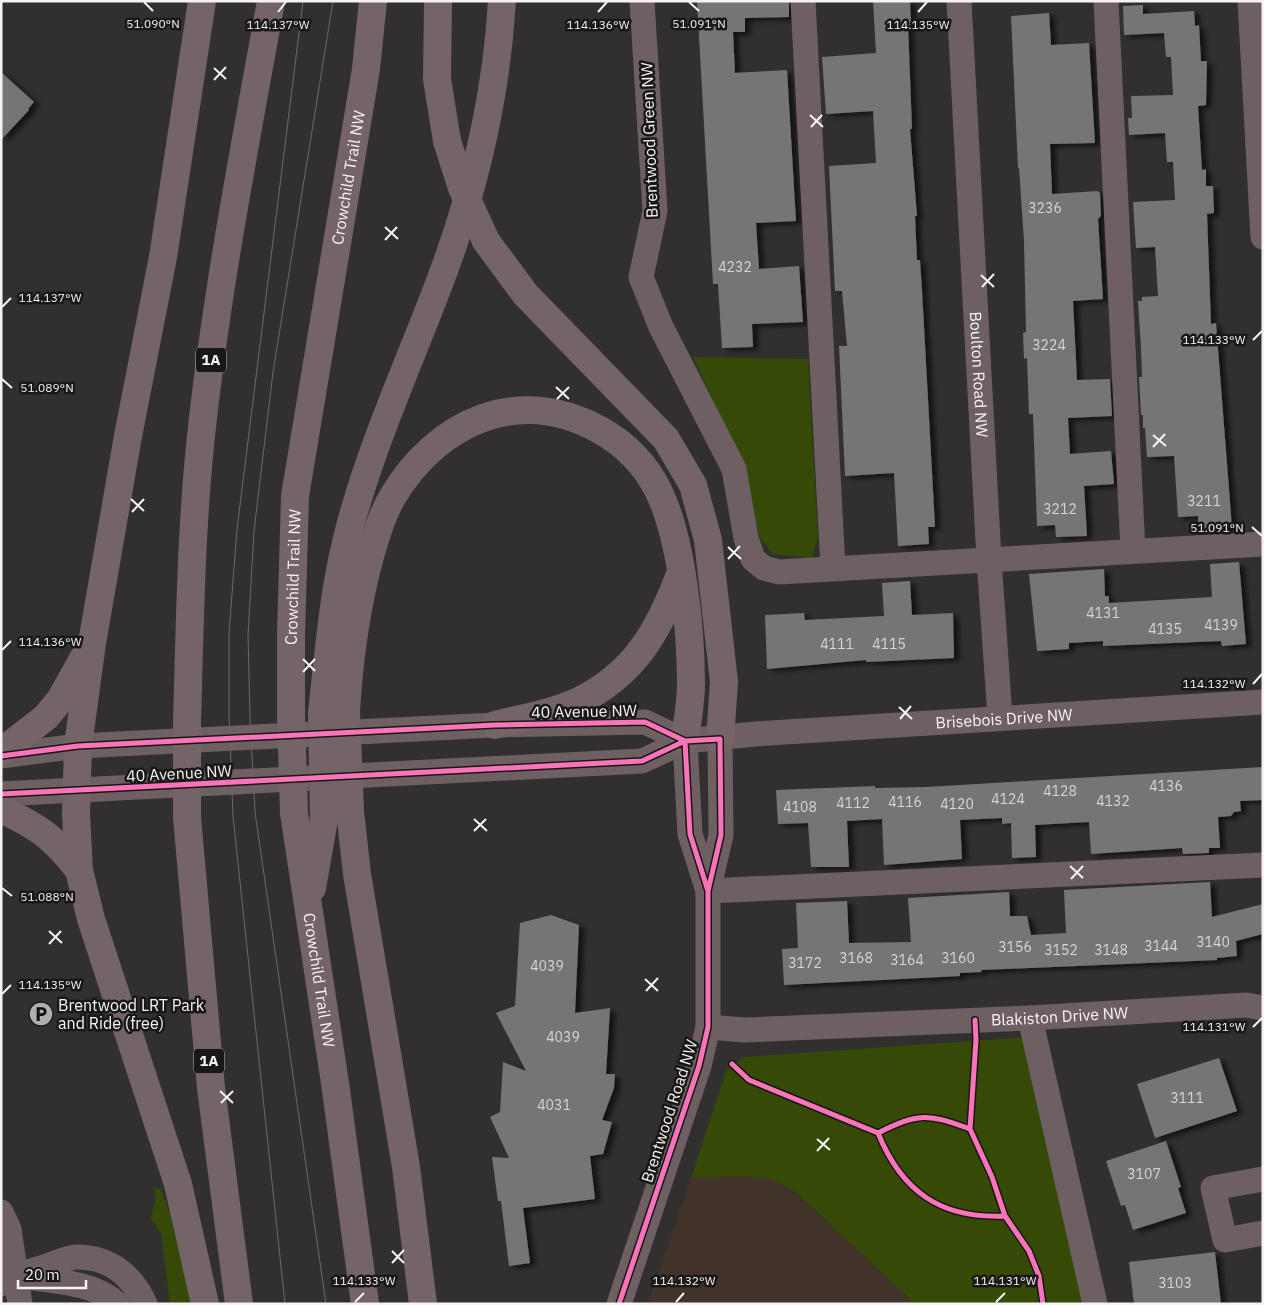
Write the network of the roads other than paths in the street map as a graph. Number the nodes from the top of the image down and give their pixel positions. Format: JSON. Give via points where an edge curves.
{"nodes":[{"id":1,"x":202,"y":1,"type":"edge"},
{"id":2,"x":272,"y":1,"type":"edge"},
{"id":3,"x":373,"y":1,"type":"edge"},
{"id":4,"x":438,"y":1,"type":"edge"},
{"id":5,"x":502,"y":1,"type":"edge"},
{"id":6,"x":642,"y":1,"type":"edge"},
{"id":7,"x":802,"y":1,"type":"edge"},
{"id":8,"x":959,"y":1,"type":"edge"},
{"id":9,"x":1106,"y":1,"type":"edge"},
{"id":10,"x":1250,"y":1,"type":"edge"},
{"id":11,"x":1263,"y":237,"type":"edge"},
{"id":12,"x":1263,"y":544,"type":"edge"},
{"id":13,"x":1133,"y":551,"type":"junction"},
{"id":14,"x":989,"y":559,"type":"junction"},
{"id":15,"x":833,"y":568,"type":"junction"},
{"id":16,"x":681,"y":573,"type":"junction"},
{"id":17,"x":92,"y":643,"type":"junction"},
{"id":18,"x":1263,"y":702,"type":"edge"},
{"id":19,"x":334,"y":712,"type":"junction"},
{"id":20,"x":1000,"y":717,"type":"junction"},
{"id":21,"x":495,"y":725,"type":"junction"},
{"id":22,"x":720,"y":739,"type":"junction"},
{"id":23,"x":685,"y":741,"type":"junction"},
{"id":24,"x":78,"y":746,"type":"junction"},
{"id":25,"x":1,"y":754,"type":"edge"},
{"id":26,"x":76,"y":792,"type":"junction"},
{"id":27,"x":1,"y":794,"type":"edge"},
{"id":28,"x":1,"y":809,"type":"edge"},
{"id":29,"x":1263,"y":865,"type":"edge"},
{"id":30,"x":79,"y":870,"type":"junction"},
{"id":31,"x":708,"y":891,"type":"junction"},
{"id":32,"x":308,"y":911,"type":"junction"},
{"id":33,"x":1263,"y":1008,"type":"edge"},
{"id":34,"x":1030,"y":1018,"type":"junction"},
{"id":35,"x":708,"y":1027,"type":"junction"},
{"id":36,"x":1263,"y":1179,"type":"edge"},
{"id":37,"x":1,"y":1212,"type":"edge"},
{"id":38,"x":1263,"y":1233,"type":"edge"},
{"id":39,"x":6,"y":1278,"type":"edge"},
{"id":40,"x":20,"y":1304,"type":"edge"},
{"id":41,"x":117,"y":1304,"type":"edge"},
{"id":42,"x":145,"y":1304,"type":"edge"},
{"id":43,"x":205,"y":1304,"type":"edge"},
{"id":44,"x":240,"y":1304,"type":"edge"},
{"id":45,"x":365,"y":1304,"type":"edge"},
{"id":46,"x":423,"y":1304,"type":"edge"},
{"id":47,"x":619,"y":1304,"type":"edge"},
{"id":48,"x":1095,"y":1304,"type":"edge"}],
"edges":[{"from":1,"to":17,"type":"highway","via":[[162,257]]},
{"from":2,"to":44,"type":"highway","number":"1A","bridge":true,"via":[[235,200],[203,418],[192,548],[187,723],[187,817],[211,1088]]},
{"from":3,"to":32,"type":"highway","name":"Crowchild Trail NW","bridge":true,"via":[[366,69],[295,496],[291,635],[294,814]]},
{"from":4,"to":22,"type":"highway","bridge":true,"via":[[437,79],[447,141],[462,188],[486,241],[526,295],[666,439],[693,485],[708,540],[724,682]]},
{"from":5,"to":19,"type":"highway","via":[[500,35],[479,161],[433,301],[380,428],[351,520],[336,592]]},
{"from":6,"to":15,"type":"street","name":"Brentwood Green NW","via":[[655,211],[641,277],[661,327],[734,469],[746,538],[753,559],[764,568],[779,572]]},
{"from":7,"to":15,"type":"street"},
{"from":8,"to":14,"type":"street","name":"Boulton Road NW"},
{"from":9,"to":13,"type":"street"},
{"from":10,"to":11,"type":"street"},
{"from":12,"to":13,"type":"street"},
{"from":13,"to":14,"type":"street"},
{"from":14,"to":15,"type":"street"},
{"from":14,"to":20,"type":"street","name":"Boulton Road NW"},
{"from":16,"to":19,"type":"highway","via":[[673,531],[658,490],[641,464],[618,442],[591,425],[550,412],[514,410],[478,419],[447,436],[416,464],[399,486],[383,517],[358,598],[349,662]]},
{"from":16,"to":21,"type":"highway","via":[[654,635],[627,668],[579,701]]},
{"from":16,"to":23,"type":"highway","via":[[691,685]]},
{"from":17,"to":24,"type":"highway"},
{"from":17,"to":25,"type":"highway","via":[[55,706]]},
{"from":18,"to":20,"type":"street","name":"Brisebois Drive NW"},
{"from":19,"to":32,"type":"highway","bridge":true,"via":[[324,819]]},
{"from":19,"to":46,"type":"highway","bridge":true,"via":[[357,874],[406,1167]]},
{"from":20,"to":22,"type":"street","name":"Brisebois Drive NW"},
{"from":21,"to":23,"type":"street","name":"40 Avenue NW","via":[[645,722]]},
{"from":21,"to":24,"type":"street","name":"40 Avenue NW"},
{"from":22,"to":23,"type":"street","name":"Brisebois Drive NW"},
{"from":22,"to":31,"type":"street","name":"Brentwood Road NW","via":[[721,835]]},
{"from":23,"to":26,"type":"street","name":"40 Avenue NW","via":[[642,761]]},
{"from":23,"to":31,"type":"street","name":"Brentwood Road NW","via":[[690,834]]},
{"from":24,"to":25,"type":"street","name":"40 Avenue NW"},
{"from":24,"to":26,"type":"highway"},
{"from":26,"to":27,"type":"street","name":"40 Avenue NW"},
{"from":26,"to":30,"type":"highway"},
{"from":28,"to":30,"type":"highway","via":[[43,831]]},
{"from":29,"to":31,"type":"street"},
{"from":30,"to":43,"type":"highway","via":[[91,919],[178,1184]]},
{"from":31,"to":35,"type":"street","name":"Brentwood Road NW"},
{"from":32,"to":45,"type":"highway","name":"Crowchild Trail NW"},
{"from":33,"to":34,"type":"street","name":"Blakiston Drive NW","via":[[1246,1005]]},
{"from":34,"to":35,"type":"street","name":"Blakiston Drive NW","via":[[744,1030]]},
{"from":34,"to":48,"type":"street"},
{"from":35,"to":47,"type":"street","name":"Brentwood Road NW","via":[[699,1066]]},
{"from":36,"to":38,"type":"street","via":[[1213,1188],[1225,1240]]},
{"from":37,"to":39,"type":"street","via":[[9,1229]]},
{"from":39,"to":40,"type":"street"},
{"from":39,"to":41,"type":"street","via":[[84,1287],[107,1294]]},
{"from":39,"to":42,"type":"street","via":[[76,1257],[102,1261],[117,1267],[128,1277]]}]}
